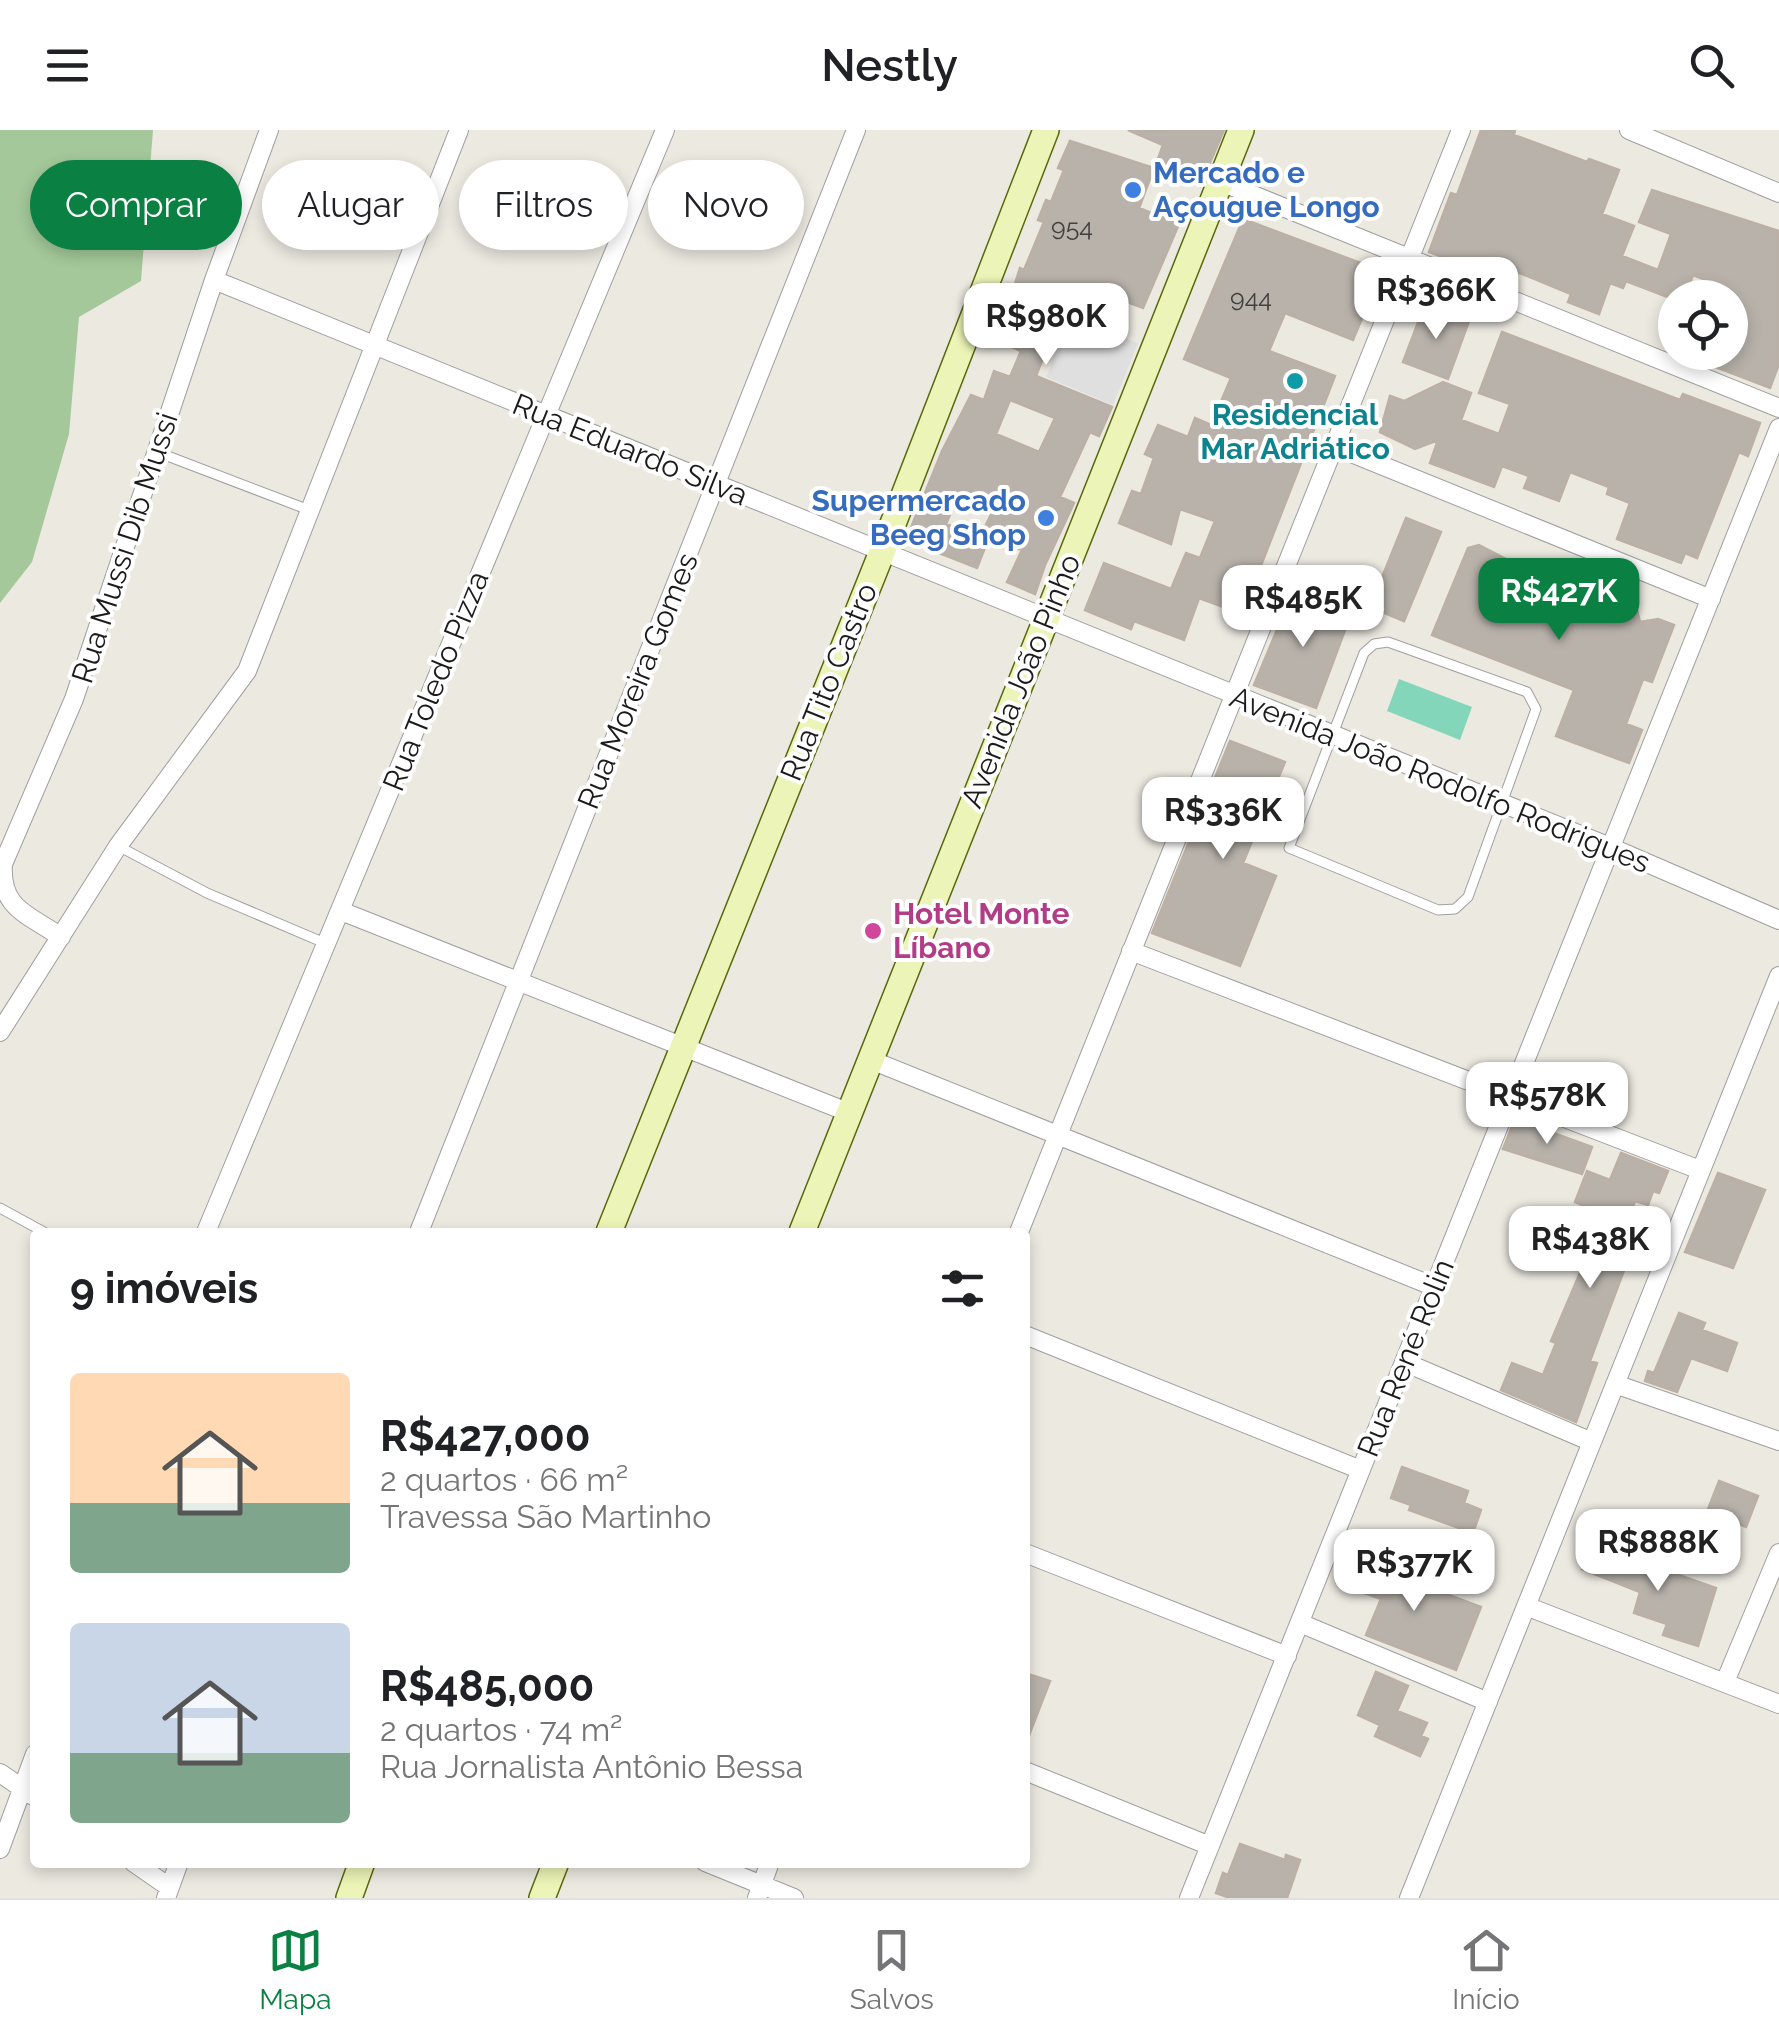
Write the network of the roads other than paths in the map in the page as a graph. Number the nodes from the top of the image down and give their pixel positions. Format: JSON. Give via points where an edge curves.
{"nodes":[{"id":1,"x":269,"y":130,"type":"edge"},
{"id":2,"x":459,"y":130,"type":"edge"},
{"id":3,"x":665,"y":130,"type":"edge"},
{"id":4,"x":856,"y":130,"type":"edge"},
{"id":5,"x":1046,"y":130,"type":"edge"},
{"id":6,"x":1241,"y":130,"type":"edge"},
{"id":7,"x":1460,"y":130,"type":"edge"},
{"id":8,"x":1629,"y":130,"type":"edge"},
{"id":9,"x":1220,"y":182,"type":"junction"},
{"id":10,"x":1779,"y":193,"type":"edge"},
{"id":11,"x":1408,"y":260,"type":"junction"},
{"id":12,"x":214,"y":280,"type":"junction"},
{"id":13,"x":376,"y":344,"type":"junction"},
{"id":14,"x":1779,"y":408,"type":"edge"},
{"id":15,"x":546,"y":416,"type":"junction"},
{"id":16,"x":1777,"y":439,"type":"edge"},
{"id":17,"x":1334,"y":446,"type":"junction"},
{"id":18,"x":157,"y":452,"type":"junction"},
{"id":19,"x":715,"y":486,"type":"junction"},
{"id":20,"x":312,"y":511,"type":"junction"},
{"id":21,"x":882,"y":552,"type":"junction"},
{"id":22,"x":1710,"y":599,"type":"junction"},
{"id":23,"x":1046,"y":619,"type":"junction"},
{"id":24,"x":1234,"y":696,"type":"junction"},
{"id":25,"x":1332,"y":736,"type":"junction"},
{"id":26,"x":1502,"y":803,"type":"junction"},
{"id":27,"x":118,"y":846,"type":"junction"},
{"id":28,"x":1610,"y":847,"type":"junction"},
{"id":29,"x":341,"y":911,"type":"junction"},
{"id":30,"x":1779,"y":920,"type":"edge"},
{"id":31,"x":61,"y":937,"type":"junction"},
{"id":32,"x":327,"y":944,"type":"junction"},
{"id":33,"x":1131,"y":951,"type":"junction"},
{"id":34,"x":1779,"y":976,"type":"edge"},
{"id":35,"x":518,"y":981,"type":"junction"},
{"id":36,"x":0,"y":1032,"type":"edge"},
{"id":37,"x":683,"y":1047,"type":"junction"},
{"id":38,"x":871,"y":1060,"type":"junction"},
{"id":39,"x":1512,"y":1098,"type":"junction"},
{"id":40,"x":850,"y":1113,"type":"junction"},
{"id":41,"x":1058,"y":1136,"type":"junction"},
{"id":42,"x":1700,"y":1170,"type":"junction"},
{"id":43,"x":0,"y":1208,"type":"edge"},
{"id":44,"x":37,"y":1228,"type":"edge"},
{"id":45,"x":208,"y":1228,"type":"edge"},
{"id":46,"x":421,"y":1228,"type":"edge"},
{"id":47,"x":611,"y":1228,"type":"edge"},
{"id":48,"x":804,"y":1228,"type":"edge"},
{"id":49,"x":1021,"y":1228,"type":"edge"},
{"id":50,"x":1435,"y":1286,"type":"junction"},
{"id":51,"x":1030,"y":1337,"type":"edge"},
{"id":52,"x":1404,"y":1362,"type":"junction"},
{"id":53,"x":1615,"y":1384,"type":"junction"},
{"id":54,"x":1779,"y":1441,"type":"edge"},
{"id":55,"x":1592,"y":1442,"type":"junction"},
{"id":56,"x":1361,"y":1470,"type":"junction"},
{"id":57,"x":1779,"y":1553,"type":"edge"},
{"id":58,"x":1030,"y":1555,"type":"edge"},
{"id":59,"x":1526,"y":1606,"type":"junction"},
{"id":60,"x":1300,"y":1623,"type":"junction"},
{"id":61,"x":1287,"y":1656,"type":"junction"},
{"id":62,"x":1725,"y":1682,"type":"junction"},
{"id":63,"x":1488,"y":1702,"type":"junction"},
{"id":64,"x":1779,"y":1704,"type":"edge"},
{"id":65,"x":1030,"y":1773,"type":"edge"},
{"id":66,"x":0,"y":1774,"type":"edge"},
{"id":67,"x":28,"y":1792,"type":"edge"},
{"id":68,"x":1210,"y":1846,"type":"junction"},
{"id":69,"x":0,"y":1849,"type":"edge"},
{"id":70,"x":140,"y":1868,"type":"edge"},
{"id":71,"x":176,"y":1868,"type":"edge"},
{"id":72,"x":360,"y":1868,"type":"edge"},
{"id":73,"x":554,"y":1868,"type":"edge"},
{"id":74,"x":716,"y":1868,"type":"edge"},
{"id":75,"x":768,"y":1868,"type":"edge"},
{"id":76,"x":168,"y":1892,"type":"edge"},
{"id":77,"x":759,"y":1892,"type":"edge"},
{"id":78,"x":349,"y":1898,"type":"edge"},
{"id":79,"x":542,"y":1898,"type":"edge"},
{"id":80,"x":794,"y":1898,"type":"edge"},
{"id":81,"x":1189,"y":1898,"type":"edge"},
{"id":82,"x":1409,"y":1898,"type":"edge"}],
"edges":[{"from":1,"to":12,"type":"street","name":"Rua Mussi Dib Mussi"},
{"from":2,"to":13,"type":"street"},
{"from":3,"to":15,"type":"street","name":"Rua Toledo Pizza"},
{"from":4,"to":19,"type":"street","name":"Rua Moreira Gomes"},
{"from":5,"to":21,"type":"main road","name":"Rua Tito Castro"},
{"from":6,"to":9,"type":"main road","name":"Avenida João Pinho"},
{"from":7,"to":11,"type":"street"},
{"from":8,"to":10,"type":"street"},
{"from":9,"to":11,"type":"street"},
{"from":9,"to":23,"type":"main road","name":"Avenida João Pinho"},
{"from":11,"to":14,"type":"street"},
{"from":11,"to":17,"type":"street"},
{"from":12,"to":13,"type":"street","name":"Rua Eduardo Silva"},
{"from":12,"to":18,"type":"street","name":"Rua Mussi Dib Mussi"},
{"from":13,"to":15,"type":"street","name":"Rua Eduardo Silva"},
{"from":13,"to":20,"type":"street"},
{"from":15,"to":19,"type":"street","name":"Rua Eduardo Silva"},
{"from":15,"to":29,"type":"street","name":"Rua Toledo Pizza"},
{"from":16,"to":22,"type":"street","name":"Rua René Rolin"},
{"from":17,"to":22,"type":"street"},
{"from":17,"to":24,"type":"street"},
{"from":18,"to":20,"type":"lane"},
{"from":18,"to":31,"type":"street","name":"Rua Mussi Dib Mussi","via":[[74,699],[3,864],[6,899]]},
{"from":19,"to":21,"type":"street","name":"Rua Eduardo Silva"},
{"from":19,"to":35,"type":"street","name":"Rua Moreira Gomes"},
{"from":20,"to":27,"type":"street","via":[[247,671]]},
{"from":21,"to":23,"type":"street","name":"Rua Eduardo Silva"},
{"from":21,"to":37,"type":"main road","name":"Rua Tito Castro"},
{"from":22,"to":28,"type":"street","name":"Rua René Rolin"},
{"from":23,"to":24,"type":"street","name":"Avenida João Rodolfo Rodrigues"},
{"from":23,"to":38,"type":"main road","name":"Avenida João Pinho"},
{"from":24,"to":25,"type":"street","name":"Avenida João Rodolfo Rodrigues"},
{"from":24,"to":33,"type":"street"},
{"from":25,"to":26,"type":"street","name":"Avenida João Rodolfo Rodrigues"},
{"from":25,"to":26,"type":"lane","via":[[1364,653],[1374,644],[1388,642],[1528,692],[1536,709]]},
{"from":25,"to":26,"type":"lane","via":[[1289,848],[1438,910],[1455,909],[1468,897]]},
{"from":26,"to":28,"type":"street","name":"Avenida João Rodolfo Rodrigues"},
{"from":27,"to":31,"type":"street"},
{"from":27,"to":32,"type":"lane"},
{"from":28,"to":30,"type":"street","name":"Avenida João Rodolfo Rodrigues"},
{"from":28,"to":39,"type":"street","name":"Rua René Rolin"},
{"from":29,"to":32,"type":"street","name":"Rua Toledo Pizza"},
{"from":29,"to":35,"type":"street"},
{"from":31,"to":36,"type":"street"},
{"from":32,"to":45,"type":"street","name":"Rua Toledo Pizza"},
{"from":33,"to":39,"type":"street"},
{"from":33,"to":41,"type":"street"},
{"from":34,"to":42,"type":"street"},
{"from":35,"to":37,"type":"street"},
{"from":35,"to":46,"type":"street","name":"Rua Moreira Gomes"},
{"from":37,"to":40,"type":"street"},
{"from":37,"to":47,"type":"main road","name":"Rua Tito Castro"},
{"from":38,"to":40,"type":"main road","name":"Avenida João Pinho"},
{"from":38,"to":41,"type":"street"},
{"from":39,"to":42,"type":"street"},
{"from":39,"to":50,"type":"street","name":"Rua René Rolin"},
{"from":40,"to":48,"type":"main road","name":"Avenida João Pinho"},
{"from":41,"to":49,"type":"street"},
{"from":41,"to":50,"type":"street"},
{"from":42,"to":53,"type":"street"},
{"from":43,"to":44,"type":"lane"},
{"from":50,"to":52,"type":"street","name":"Rua René Rolin"},
{"from":51,"to":56,"type":"street"},
{"from":52,"to":55,"type":"street"},
{"from":52,"to":56,"type":"street","name":"Rua René Rolin"},
{"from":53,"to":54,"type":"street"},
{"from":53,"to":55,"type":"street"},
{"from":55,"to":59,"type":"street"},
{"from":56,"to":60,"type":"street","name":"Rua René Rolin"},
{"from":57,"to":62,"type":"street"},
{"from":58,"to":61,"type":"street"},
{"from":59,"to":62,"type":"street"},
{"from":59,"to":63,"type":"street"},
{"from":60,"to":61,"type":"street","name":"Rua René Rolin"},
{"from":60,"to":63,"type":"street"},
{"from":61,"to":68,"type":"street","name":"Rua René Rolin"},
{"from":62,"to":64,"type":"street"},
{"from":63,"to":82,"type":"street"},
{"from":65,"to":68,"type":"street"},
{"from":66,"to":67,"type":"street"},
{"from":67,"to":69,"type":"street"},
{"from":68,"to":81,"type":"street","name":"Rua René Rolin"},
{"from":70,"to":76,"type":"street"},
{"from":71,"to":76,"type":"street"},
{"from":72,"to":78,"type":"main road"},
{"from":73,"to":79,"type":"main road"},
{"from":74,"to":77,"type":"street"},
{"from":75,"to":77,"type":"street"},
{"from":77,"to":80,"type":"street"}]}
